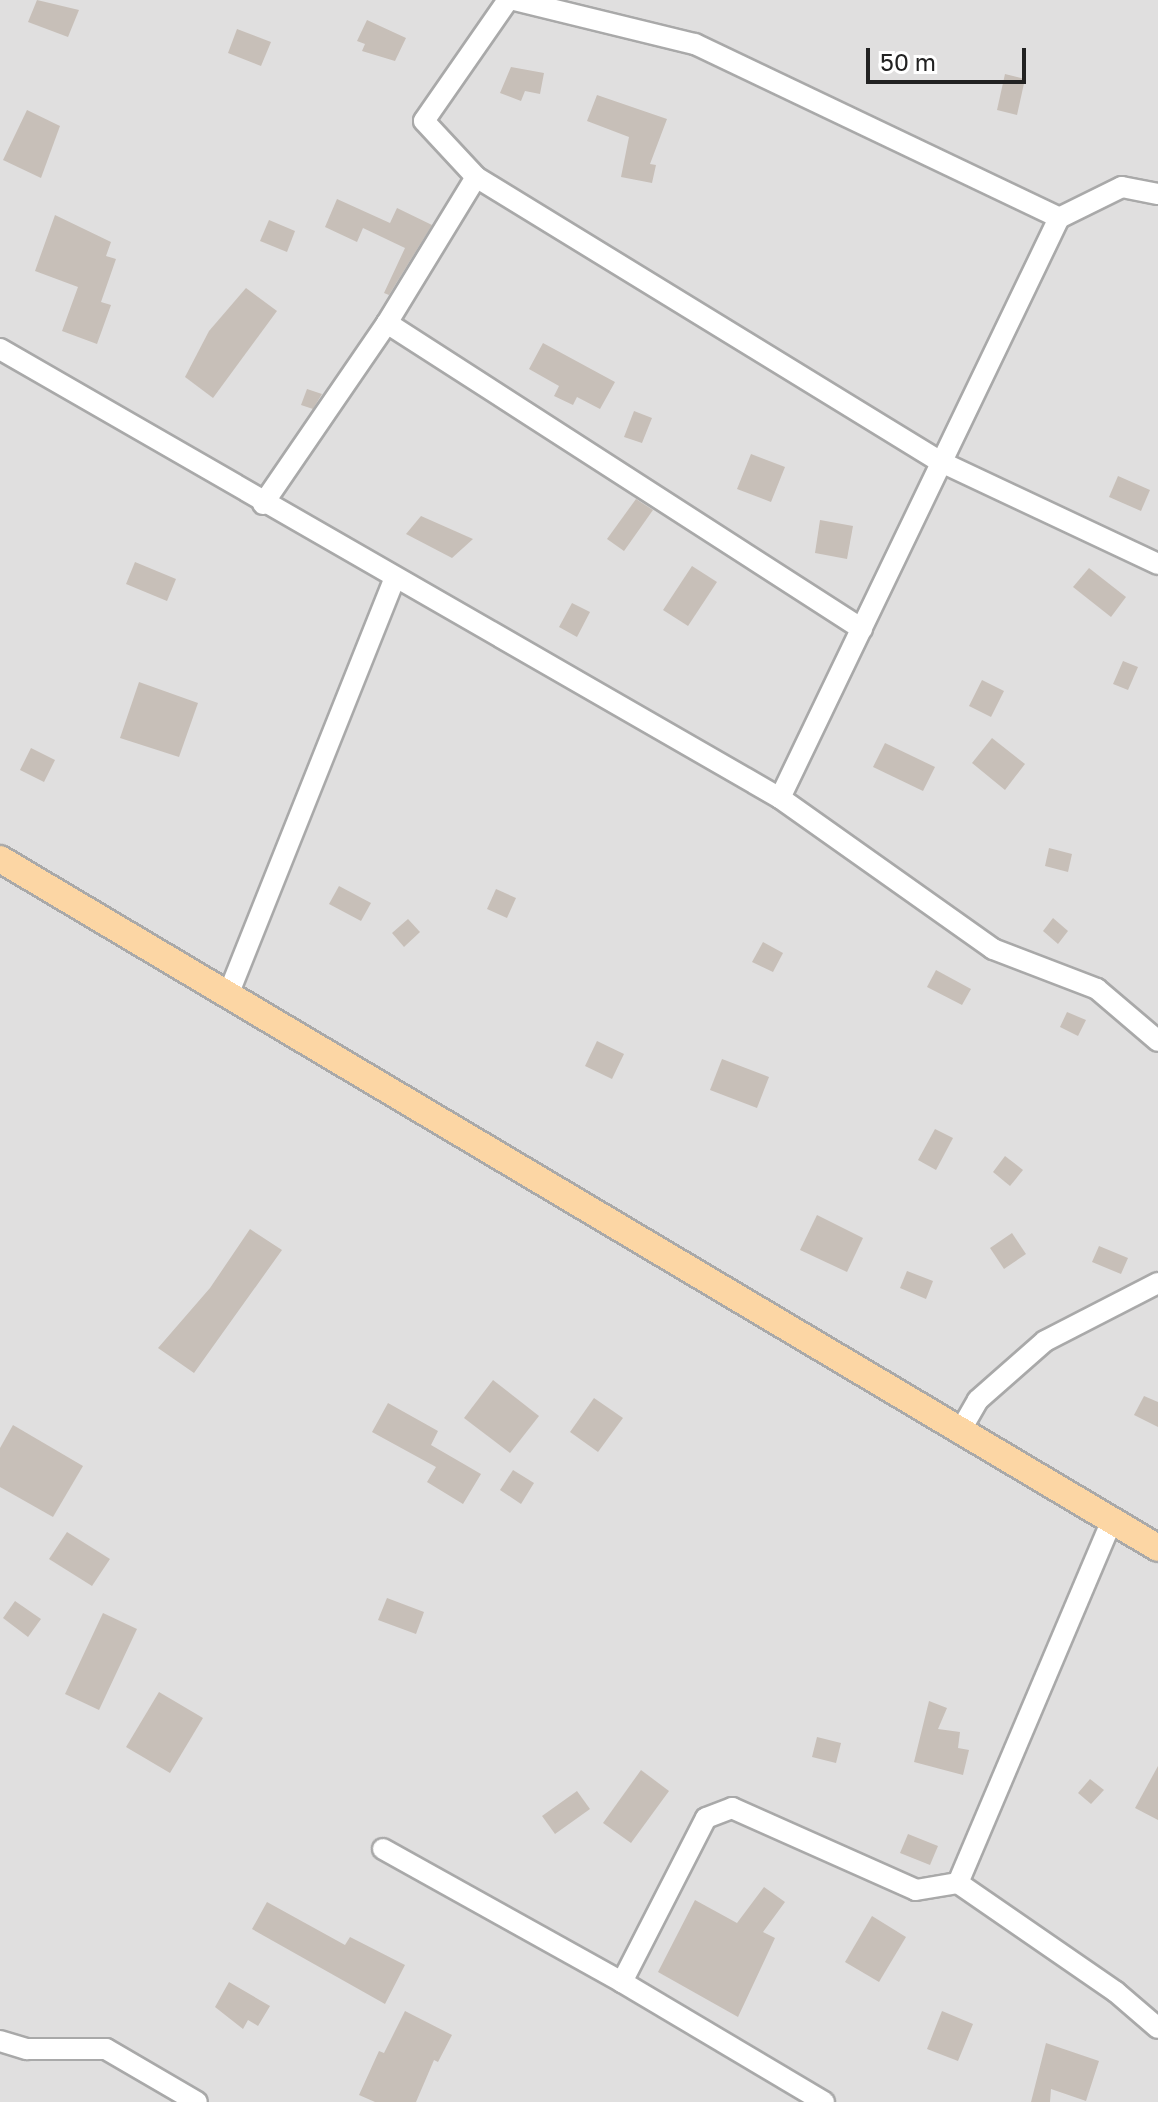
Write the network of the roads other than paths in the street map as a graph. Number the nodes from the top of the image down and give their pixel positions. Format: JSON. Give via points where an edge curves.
{"nodes":[{"id":1,"x":511,"y":0,"type":"edge"},
{"id":2,"x":476,"y":177,"type":"junction"},
{"id":3,"x":1158,"y":194,"type":"edge"},
{"id":4,"x":1059,"y":218,"type":"junction"},
{"id":5,"x":387,"y":323,"type":"junction"},
{"id":6,"x":0,"y":349,"type":"edge"},
{"id":7,"x":939,"y":461,"type":"junction"},
{"id":8,"x":263,"y":504,"type":"junction"},
{"id":9,"x":1158,"y":564,"type":"edge"},
{"id":10,"x":394,"y":579,"type":"junction"},
{"id":11,"x":862,"y":629,"type":"junction"},
{"id":12,"x":780,"y":798,"type":"junction"},
{"id":13,"x":0,"y":859,"type":"edge"},
{"id":14,"x":228,"y":995,"type":"junction"},
{"id":15,"x":1158,"y":1041,"type":"edge"},
{"id":16,"x":1158,"y":1283,"type":"edge"},
{"id":17,"x":959,"y":1433,"type":"junction"},
{"id":18,"x":1112,"y":1520,"type":"junction"},
{"id":19,"x":1158,"y":1548,"type":"edge"},
{"id":20,"x":383,"y":1849,"type":"dead end"},
{"id":21,"x":958,"y":1883,"type":"junction"},
{"id":22,"x":622,"y":1982,"type":"junction"},
{"id":23,"x":1158,"y":2028,"type":"edge"},
{"id":24,"x":0,"y":2041,"type":"edge"},
{"id":25,"x":197,"y":2102,"type":"edge"},
{"id":26,"x":824,"y":2102,"type":"edge"}],
"edges":[{"from":1,"to":2,"type":"street","via":[[424,121]]},
{"from":1,"to":4,"type":"street","via":[[695,44]]},
{"from":2,"to":5,"type":"street"},
{"from":2,"to":7,"type":"street"},
{"from":3,"to":4,"type":"street","via":[[1122,187]]},
{"from":4,"to":7,"type":"street"},
{"from":5,"to":8,"type":"street"},
{"from":5,"to":11,"type":"street"},
{"from":6,"to":8,"type":"street"},
{"from":7,"to":9,"type":"street"},
{"from":7,"to":11,"type":"street"},
{"from":8,"to":10,"type":"street"},
{"from":10,"to":12,"type":"street"},
{"from":10,"to":14,"type":"street"},
{"from":11,"to":12,"type":"street"},
{"from":12,"to":15,"type":"street","via":[[993,949],[1097,989]]},
{"from":13,"to":14,"type":"main road"},
{"from":14,"to":17,"type":"main road"},
{"from":16,"to":17,"type":"street","via":[[1045,1341],[978,1400]]},
{"from":17,"to":18,"type":"main road"},
{"from":18,"to":19,"type":"main road"},
{"from":18,"to":21,"type":"street"},
{"from":20,"to":22,"type":"street"},
{"from":21,"to":22,"type":"street","via":[[916,1890],[732,1808],[706,1818]]},
{"from":21,"to":23,"type":"street","via":[[1116,1992]]},
{"from":22,"to":26,"type":"street"},
{"from":24,"to":25,"type":"street","via":[[27,2049],[106,2049]]}]}
